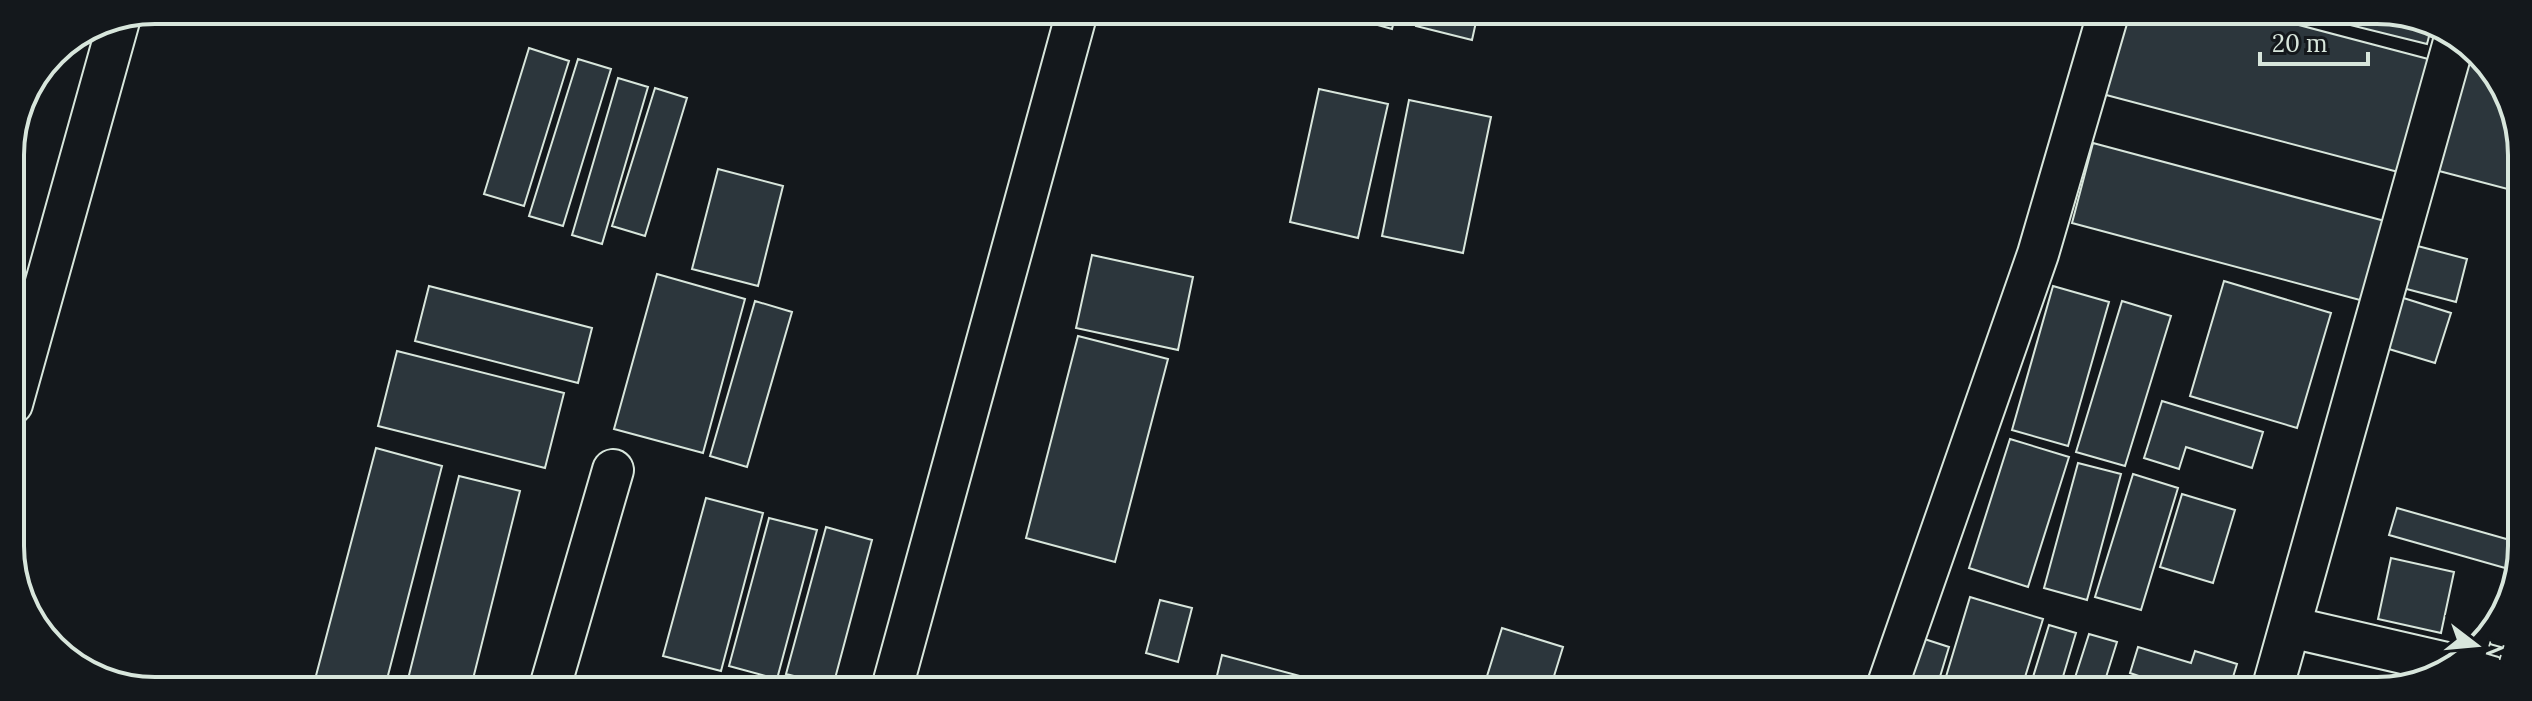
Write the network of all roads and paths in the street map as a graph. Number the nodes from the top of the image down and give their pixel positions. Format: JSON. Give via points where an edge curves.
{"nodes":[{"id":1,"x":1074,"y":24,"type":"edge"},
{"id":2,"x":2105,"y":24,"type":"edge"},
{"id":3,"x":116,"y":31,"type":"edge"},
{"id":4,"x":2452,"y":48,"type":"edge"},
{"id":5,"x":24,"y":361,"type":"edge"},
{"id":6,"x":613,"y":470,"type":"dead end"},
{"id":7,"x":2290,"y":627,"type":"junction"},
{"id":8,"x":2440,"y":661,"type":"edge"},
{"id":9,"x":553,"y":677,"type":"edge"},
{"id":10,"x":895,"y":677,"type":"edge"},
{"id":11,"x":1891,"y":677,"type":"edge"},
{"id":12,"x":2276,"y":677,"type":"edge"}],
"edges":[{"from":1,"to":10,"type":"lane"},
{"from":2,"to":11,"type":"lane","via":[[2038,254]]},
{"from":3,"to":5,"type":"lane"},
{"from":4,"to":7,"type":"lane"},
{"from":6,"to":9,"type":"lane"},
{"from":7,"to":8,"type":"lane"},
{"from":7,"to":12,"type":"lane"}]}
